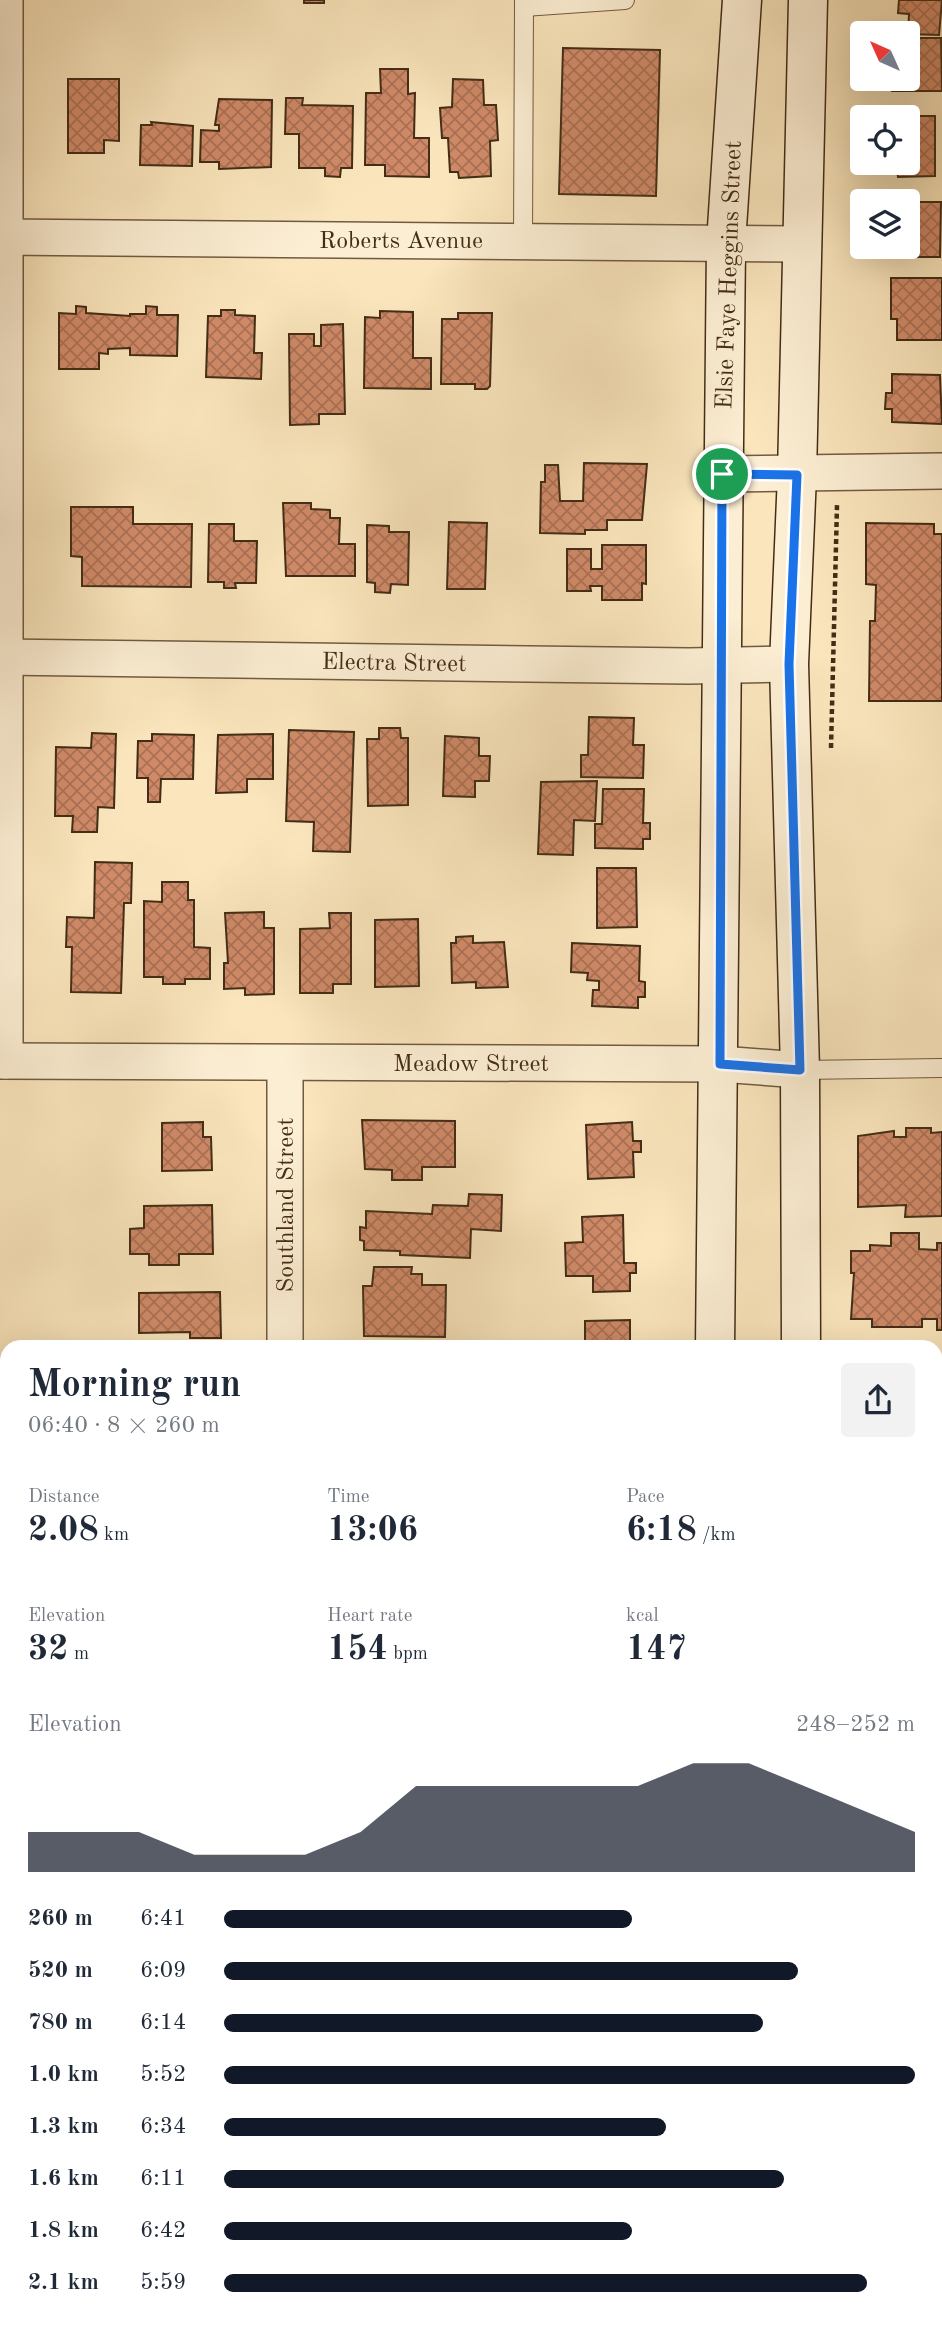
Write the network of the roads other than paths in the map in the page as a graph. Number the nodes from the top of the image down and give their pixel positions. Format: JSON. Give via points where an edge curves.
{"nodes":[{"id":1,"x":5,"y":0,"type":"edge"},
{"id":2,"x":625,"y":0,"type":"edge"},
{"id":3,"x":742,"y":0,"type":"edge"},
{"id":4,"x":808,"y":0,"type":"edge"},
{"id":5,"x":524,"y":3,"type":"edge"},
{"id":6,"x":3,"y":237,"type":"edge"},
{"id":7,"x":523,"y":241,"type":"junction"},
{"id":8,"x":726,"y":243,"type":"junction"},
{"id":9,"x":802,"y":244,"type":"junction"},
{"id":10,"x":942,"y":471,"type":"edge"},
{"id":11,"x":722,"y":474,"type":"junction"},
{"id":12,"x":797,"y":475,"type":"junction"},
{"id":13,"x":2,"y":657,"type":"edge"},
{"id":14,"x":789,"y":664,"type":"junction"},
{"id":15,"x":721,"y":665,"type":"junction"},
{"id":16,"x":3,"y":1061,"type":"edge"},
{"id":17,"x":285,"y":1063,"type":"junction"},
{"id":18,"x":720,"y":1064,"type":"junction"},
{"id":19,"x":942,"y":1068,"type":"edge"},
{"id":20,"x":800,"y":1070,"type":"junction"},
{"id":21,"x":285,"y":1340,"type":"edge"},
{"id":22,"x":715,"y":1340,"type":"edge"},
{"id":23,"x":801,"y":1340,"type":"edge"}],
"edges":[{"from":1,"to":6,"type":"street"},
{"from":2,"to":5,"type":"lane"},
{"from":3,"to":8,"type":"main road","name":"Elsie Faye Heggins Street"},
{"from":4,"to":9,"type":"main road"},
{"from":5,"to":7,"type":"lane"},
{"from":6,"to":7,"type":"street","name":"Roberts Avenue"},
{"from":6,"to":13,"type":"street"},
{"from":7,"to":8,"type":"street","name":"Roberts Avenue"},
{"from":8,"to":9,"type":"street","name":"Roberts Avenue"},
{"from":8,"to":11,"type":"main road","name":"Elsie Faye Heggins Street"},
{"from":9,"to":12,"type":"main road"},
{"from":10,"to":12,"type":"street"},
{"from":11,"to":12,"type":"street"},
{"from":11,"to":15,"type":"main road","name":"Elsie Faye Heggins Street"},
{"from":12,"to":14,"type":"main road"},
{"from":13,"to":15,"type":"street","name":"Electra Street"},
{"from":13,"to":16,"type":"street"},
{"from":14,"to":15,"type":"street","name":"Electra Street"},
{"from":14,"to":20,"type":"main road"},
{"from":15,"to":18,"type":"main road","name":"Elsie Faye Heggins Street"},
{"from":16,"to":17,"type":"street","name":"Meadow Street"},
{"from":17,"to":18,"type":"street","name":"Meadow Street"},
{"from":17,"to":21,"type":"street","name":"Southland Street"},
{"from":18,"to":20,"type":"street","name":"Meadow Street"},
{"from":18,"to":22,"type":"main road","name":"Elsie Faye Heggins Street"},
{"from":19,"to":20,"type":"lane","name":"Meadow Street"},
{"from":20,"to":23,"type":"main road"}]}
